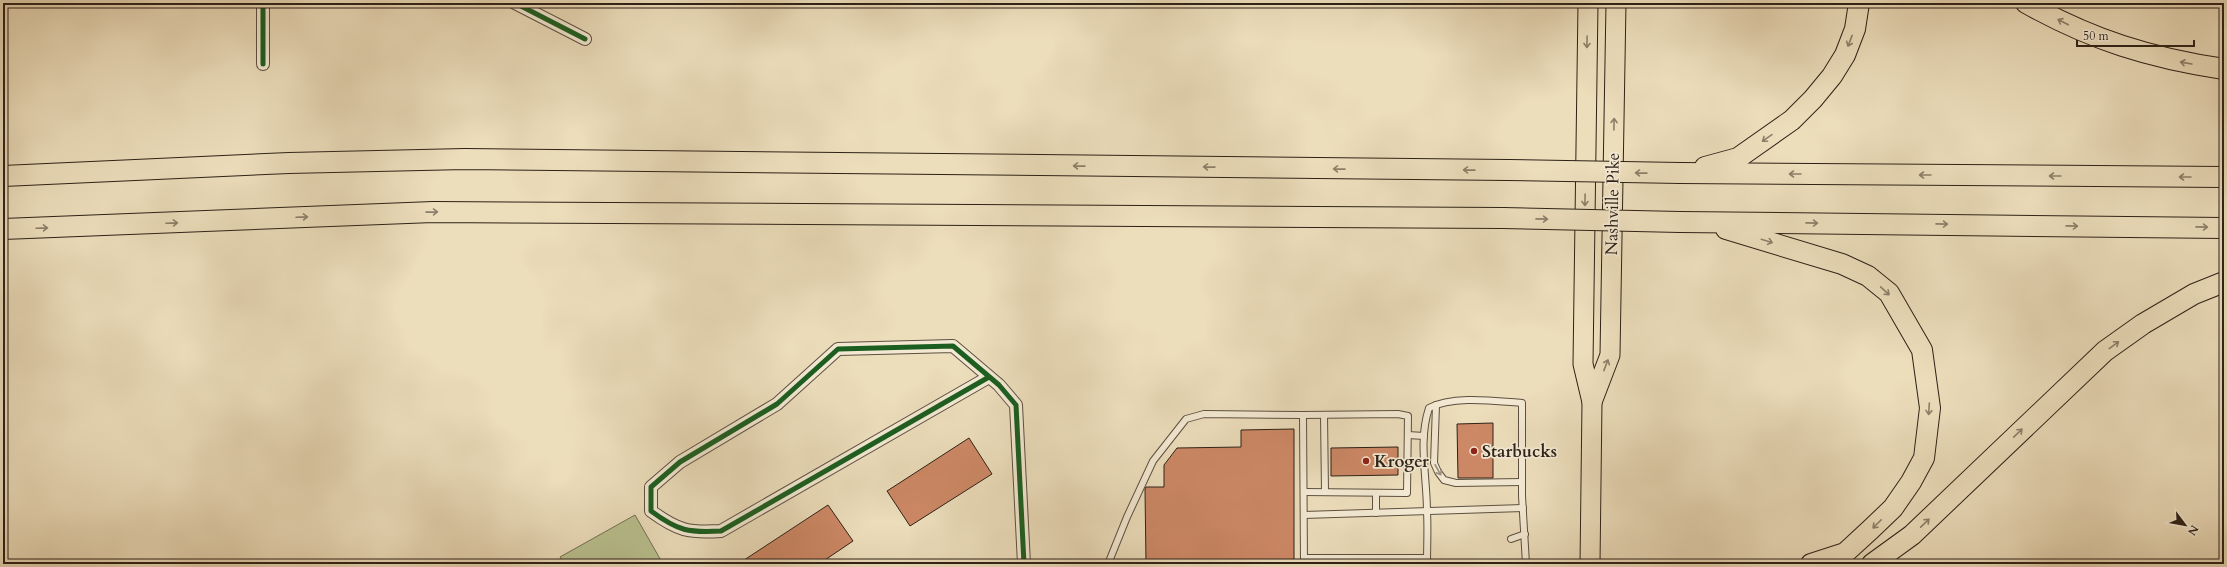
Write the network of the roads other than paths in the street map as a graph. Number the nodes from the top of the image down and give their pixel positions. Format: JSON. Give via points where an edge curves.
{"nodes":[{"id":1,"x":262,"y":3,"type":"edge"},
{"id":2,"x":515,"y":3,"type":"edge"},
{"id":3,"x":1588,"y":3,"type":"edge"},
{"id":4,"x":1616,"y":3,"type":"edge"},
{"id":5,"x":1859,"y":3,"type":"edge"},
{"id":6,"x":2026,"y":3,"type":"edge"},
{"id":7,"x":585,"y":39,"type":"dead end"},
{"id":8,"x":263,"y":64,"type":"dead end"},
{"id":9,"x":2224,"y":69,"type":"edge"},
{"id":10,"x":1680,"y":173,"type":"junction"},
{"id":11,"x":3,"y":176,"type":"edge"},
{"id":12,"x":2224,"y":177,"type":"edge"},
{"id":13,"x":1703,"y":222,"type":"junction"},
{"id":14,"x":2224,"y":228,"type":"edge"},
{"id":15,"x":3,"y":229,"type":"edge"},
{"id":16,"x":2224,"y":282,"type":"edge"},
{"id":17,"x":989,"y":377,"type":"junction"},
{"id":18,"x":1592,"y":402,"type":"junction"},
{"id":19,"x":1436,"y":404,"type":"junction"},
{"id":20,"x":1303,"y":415,"type":"junction"},
{"id":21,"x":1324,"y":415,"type":"junction"},
{"id":22,"x":1408,"y":435,"type":"junction"},
{"id":23,"x":1424,"y":436,"type":"junction"},
{"id":24,"x":1522,"y":482,"type":"junction"},
{"id":25,"x":1304,"y":492,"type":"junction"},
{"id":26,"x":1325,"y":492,"type":"junction"},
{"id":27,"x":1376,"y":493,"type":"junction"},
{"id":28,"x":1523,"y":508,"type":"junction"},
{"id":29,"x":1428,"y":512,"type":"junction"},
{"id":30,"x":1376,"y":513,"type":"junction"},
{"id":31,"x":1304,"y":515,"type":"junction"},
{"id":32,"x":1525,"y":534,"type":"junction"},
{"id":33,"x":1511,"y":539,"type":"dead end"},
{"id":34,"x":1304,"y":561,"type":"edge"},
{"id":35,"x":1427,"y":561,"type":"edge"},
{"id":36,"x":1024,"y":564,"type":"edge"},
{"id":37,"x":1108,"y":564,"type":"edge"},
{"id":38,"x":1526,"y":564,"type":"edge"},
{"id":39,"x":1590,"y":564,"type":"edge"},
{"id":40,"x":1811,"y":564,"type":"edge"},
{"id":41,"x":1872,"y":564,"type":"edge"}],
"edges":[{"from":1,"to":8,"type":"street"},
{"from":2,"to":7,"type":"street"},
{"from":3,"to":18,"type":"main road","name":"Nashville Pike","one_way":true,"via":[[1583,364]]},
{"from":18,"to":4,"type":"main road","name":"Nashville Pike","one_way":true,"via":[[1610,355]]},
{"from":5,"to":10,"type":"highway","one_way":true,"via":[[1855,29],[1845,55],[1832,76],[1792,120],[1738,158]]},
{"from":9,"to":6,"type":"highway","one_way":true,"via":[[2137,52],[2077,30]]},
{"from":10,"to":11,"type":"highway","one_way":true,"bridge":true,"via":[[465,159],[289,162]]},
{"from":12,"to":10,"type":"highway","one_way":true},
{"from":13,"to":14,"type":"highway","one_way":true},
{"from":15,"to":13,"type":"highway","one_way":true,"bridge":true,"via":[[432,212],[1503,218]]},
{"from":13,"to":40,"type":"highway","one_way":true,"via":[[1842,264],[1868,276],[1889,293],[1922,350],[1930,408],[1924,458],[1893,508],[1870,530],[1845,553]]},
{"from":41,"to":16,"type":"highway","one_way":true,"via":[[1912,535],[2105,352],[2143,324],[2194,294]]},
{"from":17,"to":17,"type":"street","via":[[953,346],[838,349],[777,404],[680,462],[651,487],[651,511],[670,525],[694,533],[721,531]]},
{"from":17,"to":36,"type":"street","via":[[1016,405]]},
{"from":18,"to":39,"type":"main road","name":"Nashville Pike"},
{"from":19,"to":23,"type":"lane","via":[[1429,408]]},
{"from":19,"to":24,"type":"lane","one_way":true,"via":[[1434,463],[1444,480],[1456,483]]},
{"from":19,"to":24,"type":"lane","via":[[1474,400],[1522,403]]},
{"from":20,"to":21,"type":"lane"},
{"from":20,"to":25,"type":"lane"},
{"from":20,"to":37,"type":"lane","via":[[1204,414],[1186,419],[1153,461]]},
{"from":21,"to":22,"type":"lane","via":[[1408,416]]},
{"from":21,"to":26,"type":"lane"},
{"from":22,"to":23,"type":"lane"},
{"from":22,"to":27,"type":"lane","via":[[1407,493]]},
{"from":23,"to":29,"type":"lane"},
{"from":24,"to":28,"type":"lane"},
{"from":25,"to":26,"type":"lane"},
{"from":25,"to":31,"type":"lane"},
{"from":26,"to":27,"type":"lane"},
{"from":27,"to":30,"type":"lane"},
{"from":28,"to":29,"type":"lane"},
{"from":28,"to":32,"type":"lane"},
{"from":29,"to":30,"type":"lane"},
{"from":29,"to":35,"type":"lane"},
{"from":30,"to":31,"type":"lane"},
{"from":31,"to":34,"type":"lane"},
{"from":32,"to":33,"type":"lane"},
{"from":32,"to":38,"type":"lane"},
{"from":34,"to":35,"type":"lane"}]}
